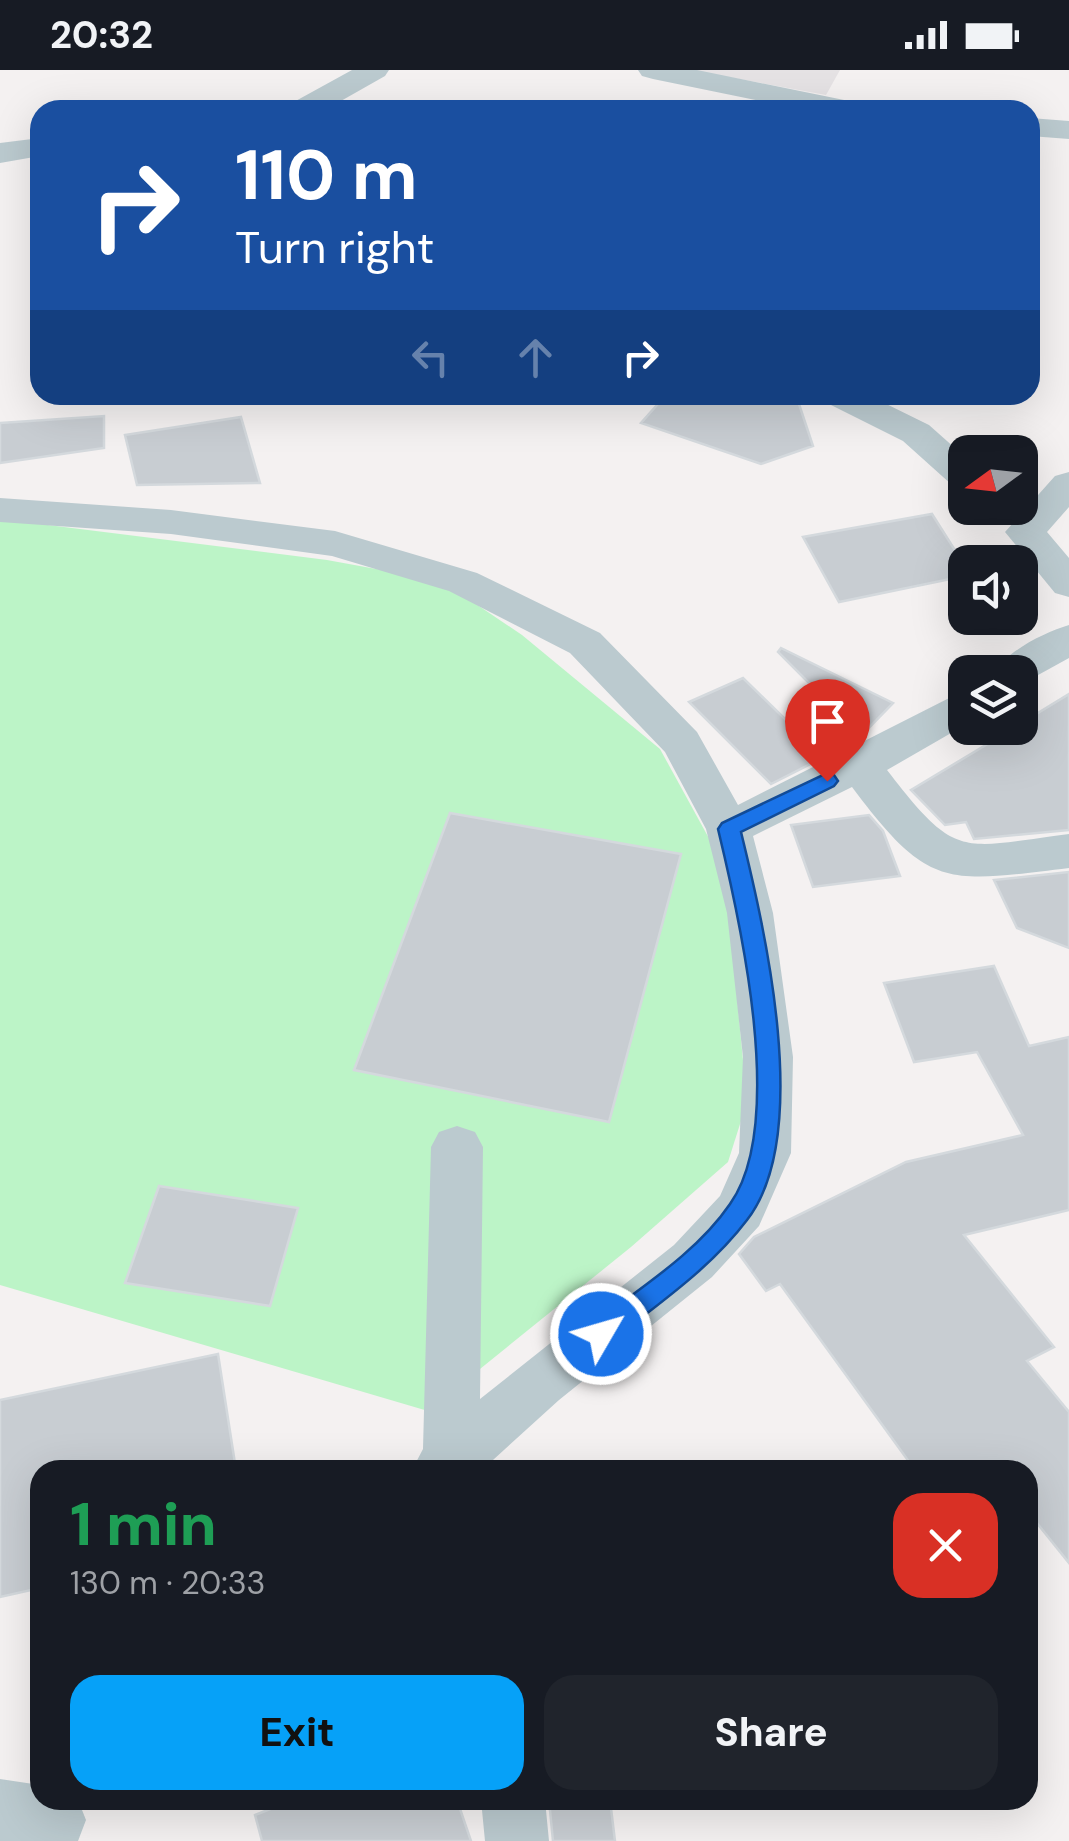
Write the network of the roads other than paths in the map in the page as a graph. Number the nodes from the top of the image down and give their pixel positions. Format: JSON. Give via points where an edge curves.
{"nodes":[{"id":1,"x":374,"y":70,"type":"edge"},
{"id":2,"x":654,"y":70,"type":"edge"},
{"id":3,"x":321,"y":100,"type":"edge"},
{"id":4,"x":800,"y":100,"type":"edge"},
{"id":5,"x":1040,"y":128,"type":"edge"},
{"id":6,"x":1069,"y":130,"type":"edge"},
{"id":7,"x":30,"y":148,"type":"edge"},
{"id":8,"x":0,"y":154,"type":"edge"},
{"id":9,"x":859,"y":405,"type":"edge"},
{"id":10,"x":948,"y":462,"type":"edge"},
{"id":11,"x":1069,"y":484,"type":"edge"},
{"id":12,"x":1038,"y":504,"type":"edge"},
{"id":13,"x":5,"y":505,"type":"edge"},
{"id":14,"x":1016,"y":525,"type":"edge"},
{"id":15,"x":1069,"y":584,"type":"edge"},
{"id":16,"x":1069,"y":639,"type":"edge"},
{"id":17,"x":1038,"y":658,"type":"edge"},
{"id":18,"x":948,"y":714,"type":"edge"},
{"id":19,"x":860,"y":766,"type":"junction"},
{"id":20,"x":729,"y":829,"type":"junction"},
{"id":21,"x":1069,"y":851,"type":"edge"},
{"id":22,"x":457,"y":1146,"type":"dead end"},
{"id":23,"x":446,"y":1460,"type":"edge"},
{"id":24,"x":452,"y":1460,"type":"edge"},
{"id":25,"x":513,"y":1810,"type":"edge"},
{"id":26,"x":517,"y":1841,"type":"edge"}],
"edges":[{"from":1,"to":3,"type":"street"},
{"from":2,"to":4,"type":"street"},
{"from":5,"to":6,"type":"street"},
{"from":7,"to":8,"type":"street"},
{"from":9,"to":10,"type":"street","via":[[916,434]]},
{"from":11,"to":12,"type":"street"},
{"from":13,"to":20,"type":"street","via":[[334,544],[463,582],[585,643],[682,743]]},
{"from":14,"to":15,"type":"street"},
{"from":16,"to":17,"type":"street"},
{"from":18,"to":19,"type":"street"},
{"from":19,"to":20,"type":"street"},
{"from":19,"to":21,"type":"street","via":[[925,844],[942,854],[969,860]]},
{"from":20,"to":24,"type":"street","via":[[750,913],[768,1058],[766,1153],[740,1210],[694,1261]]},
{"from":22,"to":23,"type":"street"},
{"from":25,"to":26,"type":"street"}]}
